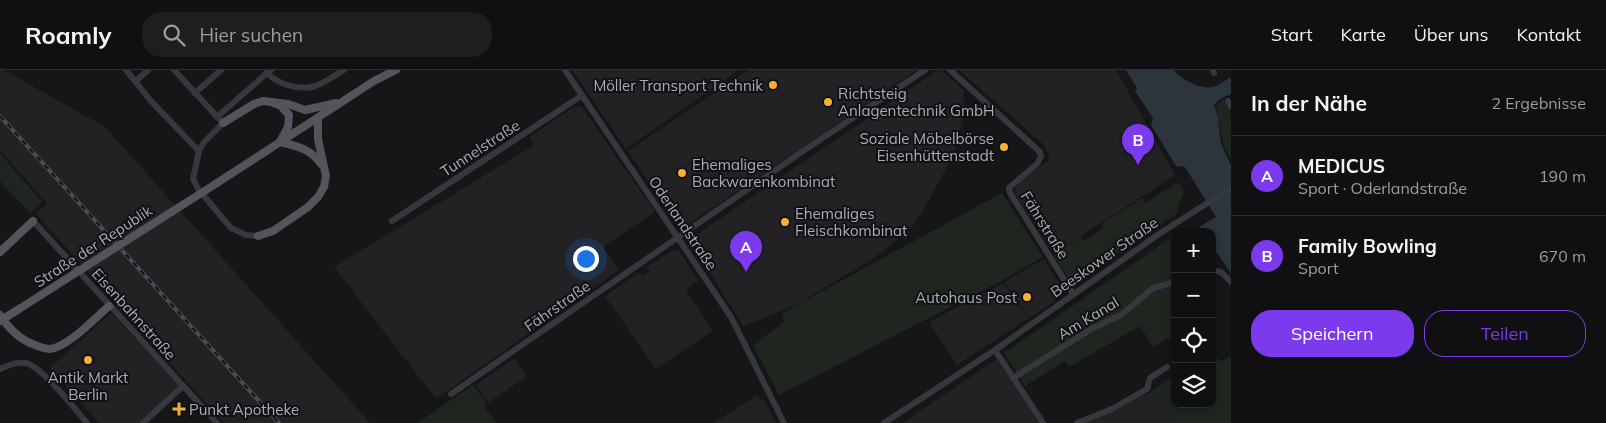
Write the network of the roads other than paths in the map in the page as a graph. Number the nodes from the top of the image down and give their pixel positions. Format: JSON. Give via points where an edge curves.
{"nodes":[{"id":1,"x":126,"y":70,"type":"edge"},
{"id":2,"x":148,"y":70,"type":"edge"},
{"id":3,"x":174,"y":70,"type":"edge"},
{"id":4,"x":221,"y":70,"type":"edge"},
{"id":5,"x":344,"y":70,"type":"edge"},
{"id":6,"x":384,"y":70,"type":"edge"},
{"id":7,"x":396,"y":70,"type":"edge"},
{"id":8,"x":565,"y":70,"type":"edge"},
{"id":9,"x":925,"y":70,"type":"edge"},
{"id":10,"x":950,"y":70,"type":"edge"},
{"id":11,"x":269,"y":72,"type":"edge"},
{"id":12,"x":136,"y":81,"type":"junction"},
{"id":13,"x":374,"y":81,"type":"junction"},
{"id":14,"x":196,"y":93,"type":"junction"},
{"id":15,"x":581,"y":96,"type":"junction"},
{"id":16,"x":270,"y":100,"type":"junction"},
{"id":17,"x":342,"y":101,"type":"junction"},
{"id":18,"x":217,"y":117,"type":"junction"},
{"id":19,"x":318,"y":118,"type":"junction"},
{"id":20,"x":223,"y":124,"type":"junction"},
{"id":21,"x":280,"y":142,"type":"junction"},
{"id":22,"x":199,"y":151,"type":"junction"},
{"id":23,"x":324,"y":168,"type":"junction"},
{"id":24,"x":1231,"y":188,"type":"edge"},
{"id":25,"x":33,"y":220,"type":"joint"},
{"id":26,"x":392,"y":220,"type":"dead end"},
{"id":27,"x":258,"y":236,"type":"joint"},
{"id":28,"x":677,"y":237,"type":"junction"},
{"id":29,"x":0,"y":252,"type":"edge"},
{"id":30,"x":1216,"y":271,"type":"edge"},
{"id":31,"x":1231,"y":282,"type":"edge"},
{"id":32,"x":1171,"y":283,"type":"edge"},
{"id":33,"x":1073,"y":294,"type":"junction"},
{"id":34,"x":109,"y":306,"type":"junction"},
{"id":35,"x":1,"y":319,"type":"edge"},
{"id":36,"x":995,"y":350,"type":"junction"},
{"id":37,"x":1167,"y":367,"type":"dead end"},
{"id":38,"x":0,"y":369,"type":"edge"},
{"id":39,"x":1013,"y":378,"type":"junction"},
{"id":40,"x":183,"y":386,"type":"junction"},
{"id":41,"x":451,"y":394,"type":"dead end"},
{"id":42,"x":87,"y":423,"type":"edge"},
{"id":43,"x":143,"y":423,"type":"edge"},
{"id":44,"x":217,"y":423,"type":"edge"},
{"id":45,"x":784,"y":423,"type":"edge"},
{"id":46,"x":884,"y":423,"type":"edge"},
{"id":47,"x":1043,"y":423,"type":"edge"},
{"id":48,"x":1077,"y":423,"type":"edge"}],
"edges":[{"from":1,"to":12,"type":"street"},
{"from":2,"to":12,"type":"street"},
{"from":3,"to":14,"type":"street"},
{"from":4,"to":14,"type":"street"},
{"from":5,"to":11,"type":"street","via":[[313,87],[298,87],[274,80]]},
{"from":6,"to":13,"type":"main road","name":"Straße der Republik"},
{"from":7,"to":13,"type":"main road","name":"Straße der Republik"},
{"from":8,"to":15,"type":"street","name":"Oderlandstraße"},
{"from":9,"to":28,"type":"street","name":"Fährstraße"},
{"from":10,"to":33,"type":"street","name":"Fährstraße","via":[[1040,152],[1037,164],[1009,188],[1010,193]]},
{"from":11,"to":18,"type":"street"},
{"from":12,"to":22,"type":"street"},
{"from":13,"to":17,"type":"main road","name":"Straße der Republik"},
{"from":14,"to":18,"type":"street"},
{"from":15,"to":26,"type":"street","name":"Tunnelstraße"},
{"from":15,"to":28,"type":"street","name":"Oderlandstraße"},
{"from":16,"to":17,"type":"main road","via":[[304,110]]},
{"from":16,"to":20,"type":"main road","via":[[254,104]]},
{"from":16,"to":21,"type":"main road","via":[[281,106],[288,116],[288,126]]},
{"from":17,"to":19,"type":"main road","name":"Straße der Republik"},
{"from":18,"to":20,"type":"street"},
{"from":19,"to":21,"type":"main road","name":"Straße der Republik"},
{"from":19,"to":23,"type":"main road","via":[[318,140]]},
{"from":20,"to":22,"type":"street"},
{"from":21,"to":23,"type":"main road","via":[[308,151]]},
{"from":21,"to":35,"type":"main road","name":"Straße der Republik","bridge":true},
{"from":22,"to":27,"type":"street","via":[[193,179],[198,189],[231,228]]},
{"from":23,"to":27,"type":"main road","via":[[324,187],[318,197],[273,231]]},
{"from":24,"to":33,"type":"street","name":"Beeskower Straße"},
{"from":25,"to":29,"type":"main road"},
{"from":25,"to":34,"type":"street","name":"Eisenbahnstraße"},
{"from":28,"to":41,"type":"street","name":"Fährstraße"},
{"from":28,"to":45,"type":"street","name":"Oderlandstraße","via":[[731,317]]},
{"from":30,"to":31,"type":"street"},
{"from":32,"to":39,"type":"street","name":"Am Kanal","via":[[1153,288],[1121,315]]},
{"from":33,"to":36,"type":"street","name":"Beeskower Straße"},
{"from":34,"to":35,"type":"main road","via":[[59,347],[48,349],[22,339]]},
{"from":34,"to":40,"type":"street","name":"Eisenbahnstraße"},
{"from":36,"to":39,"type":"street"},
{"from":36,"to":46,"type":"street","name":"Beeskower Straße"},
{"from":37,"to":48,"type":"street","via":[[1150,378],[1147,389]]},
{"from":38,"to":42,"type":"street","via":[[14,363],[28,364],[42,373]]},
{"from":39,"to":47,"type":"street"},
{"from":40,"to":43,"type":"street"},
{"from":40,"to":44,"type":"street","name":"Eisenbahnstraße"}]}
